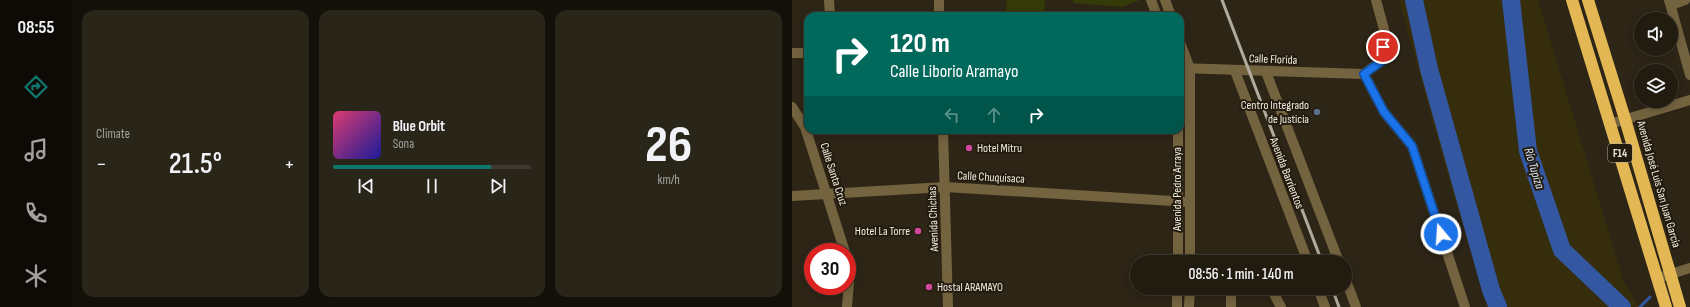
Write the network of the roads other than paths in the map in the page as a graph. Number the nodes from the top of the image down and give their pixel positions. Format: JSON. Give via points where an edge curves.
{"nodes":[{"id":1,"x":829,"y":0,"type":"edge"},
{"id":2,"x":939,"y":0,"type":"edge"},
{"id":3,"x":1151,"y":0,"type":"edge"},
{"id":4,"x":1165,"y":0,"type":"edge"},
{"id":5,"x":1376,"y":0,"type":"edge"},
{"id":6,"x":1572,"y":0,"type":"edge"},
{"id":7,"x":1588,"y":0,"type":"edge"},
{"id":8,"x":1686,"y":0,"type":"edge"},
{"id":9,"x":1670,"y":3,"type":"edge"},
{"id":10,"x":830,"y":12,"type":"edge"},
{"id":11,"x":939,"y":12,"type":"edge"},
{"id":12,"x":1156,"y":12,"type":"edge"},
{"id":13,"x":1170,"y":12,"type":"edge"},
{"id":14,"x":792,"y":53,"type":"edge"},
{"id":15,"x":804,"y":53,"type":"edge"},
{"id":16,"x":1185,"y":68,"type":"edge"},
{"id":17,"x":1235,"y":71,"type":"junction"},
{"id":18,"x":1266,"y":72,"type":"junction"},
{"id":19,"x":1364,"y":74,"type":"junction"},
{"id":20,"x":1690,"y":75,"type":"edge"},
{"id":21,"x":1690,"y":100,"type":"edge"},
{"id":22,"x":792,"y":107,"type":"edge"},
{"id":23,"x":1625,"y":120,"type":"junction"},
{"id":24,"x":1610,"y":124,"type":"junction"},
{"id":25,"x":804,"y":125,"type":"edge"},
{"id":26,"x":807,"y":134,"type":"edge"},
{"id":27,"x":943,"y":134,"type":"edge"},
{"id":28,"x":1178,"y":134,"type":"edge"},
{"id":29,"x":945,"y":188,"type":"junction"},
{"id":30,"x":826,"y":194,"type":"junction"},
{"id":31,"x":792,"y":196,"type":"edge"},
{"id":32,"x":1178,"y":202,"type":"junction"},
{"id":33,"x":1189,"y":202,"type":"junction"},
{"id":34,"x":842,"y":243,"type":"edge"},
{"id":35,"x":1178,"y":255,"type":"edge"},
{"id":36,"x":1190,"y":255,"type":"edge"},
{"id":37,"x":1305,"y":255,"type":"edge"},
{"id":38,"x":1336,"y":255,"type":"edge"},
{"id":39,"x":1690,"y":268,"type":"edge"},
{"id":40,"x":1670,"y":273,"type":"junction"},
{"id":41,"x":1658,"y":278,"type":"junction"},
{"id":42,"x":848,"y":295,"type":"edge"},
{"id":43,"x":1177,"y":295,"type":"edge"},
{"id":44,"x":1190,"y":295,"type":"edge"},
{"id":45,"x":1231,"y":295,"type":"edge"},
{"id":46,"x":1275,"y":295,"type":"edge"},
{"id":47,"x":1321,"y":295,"type":"edge"},
{"id":48,"x":1351,"y":295,"type":"edge"},
{"id":49,"x":847,"y":307,"type":"edge"},
{"id":50,"x":948,"y":307,"type":"edge"},
{"id":51,"x":1177,"y":307,"type":"edge"},
{"id":52,"x":1189,"y":307,"type":"edge"},
{"id":53,"x":1231,"y":307,"type":"edge"},
{"id":54,"x":1281,"y":307,"type":"edge"},
{"id":55,"x":1326,"y":307,"type":"edge"},
{"id":56,"x":1356,"y":307,"type":"edge"},
{"id":57,"x":1465,"y":307,"type":"edge"},
{"id":58,"x":1666,"y":307,"type":"edge"},
{"id":59,"x":1680,"y":307,"type":"edge"}],
"edges":[{"from":1,"to":10,"type":"street"},
{"from":2,"to":11,"type":"street"},
{"from":3,"to":12,"type":"street"},
{"from":4,"to":13,"type":"street"},
{"from":5,"to":19,"type":"street","via":[[1385,33],[1382,61]]},
{"from":6,"to":24,"type":"highway","number":"F14"},
{"from":7,"to":23,"type":"highway","name":"Avenida José Luis San Juan García","number":"F14"},
{"from":8,"to":9,"type":"street"},
{"from":9,"to":20,"type":"street"},
{"from":14,"to":15,"type":"street"},
{"from":16,"to":17,"type":"street","name":"Calle Florida"},
{"from":16,"to":33,"type":"street","name":"Avenida Pedro Arraya"},
{"from":17,"to":18,"type":"street","name":"Calle Florida"},
{"from":17,"to":37,"type":"street","name":"Avenida Barrientos"},
{"from":18,"to":19,"type":"street","name":"Calle Florida"},
{"from":18,"to":38,"type":"street","name":"Avenida Barrientos"},
{"from":19,"to":57,"type":"street","via":[[1384,112],[1412,146]]},
{"from":21,"to":23,"type":"street"},
{"from":22,"to":25,"type":"street","name":"Calle Santa Cruz"},
{"from":23,"to":24,"type":"street"},
{"from":23,"to":40,"type":"highway","name":"Avenida José Luis San Juan García","number":"F14"},
{"from":24,"to":41,"type":"highway","number":"F14"},
{"from":26,"to":30,"type":"street","name":"Calle Santa Cruz"},
{"from":27,"to":29,"type":"street","name":"Avenida Chichas"},
{"from":28,"to":32,"type":"street","name":"Avenida Pedro Arraya"},
{"from":29,"to":30,"type":"street","name":"Calle Chuquisaca"},
{"from":29,"to":32,"type":"street","name":"Calle Chuquisaca"},
{"from":29,"to":50,"type":"street","name":"Avenida Chichas"},
{"from":30,"to":31,"type":"street","name":"Calle Chuquisaca"},
{"from":30,"to":34,"type":"street","name":"Calle Santa Cruz"},
{"from":32,"to":33,"type":"street","name":"Calle Chuquisaca"},
{"from":32,"to":35,"type":"street","name":"Avenida Pedro Arraya"},
{"from":33,"to":36,"type":"street","name":"Avenida Pedro Arraya"},
{"from":39,"to":40,"type":"street"},
{"from":40,"to":41,"type":"street"},
{"from":40,"to":59,"type":"highway","name":"Avenida José Luis San Juan García","number":"F14"},
{"from":41,"to":58,"type":"highway","number":"F14"},
{"from":42,"to":49,"type":"street"},
{"from":43,"to":51,"type":"street"},
{"from":44,"to":52,"type":"street"},
{"from":45,"to":53,"type":"street"},
{"from":46,"to":54,"type":"street"},
{"from":47,"to":55,"type":"street"},
{"from":48,"to":56,"type":"street"}]}
